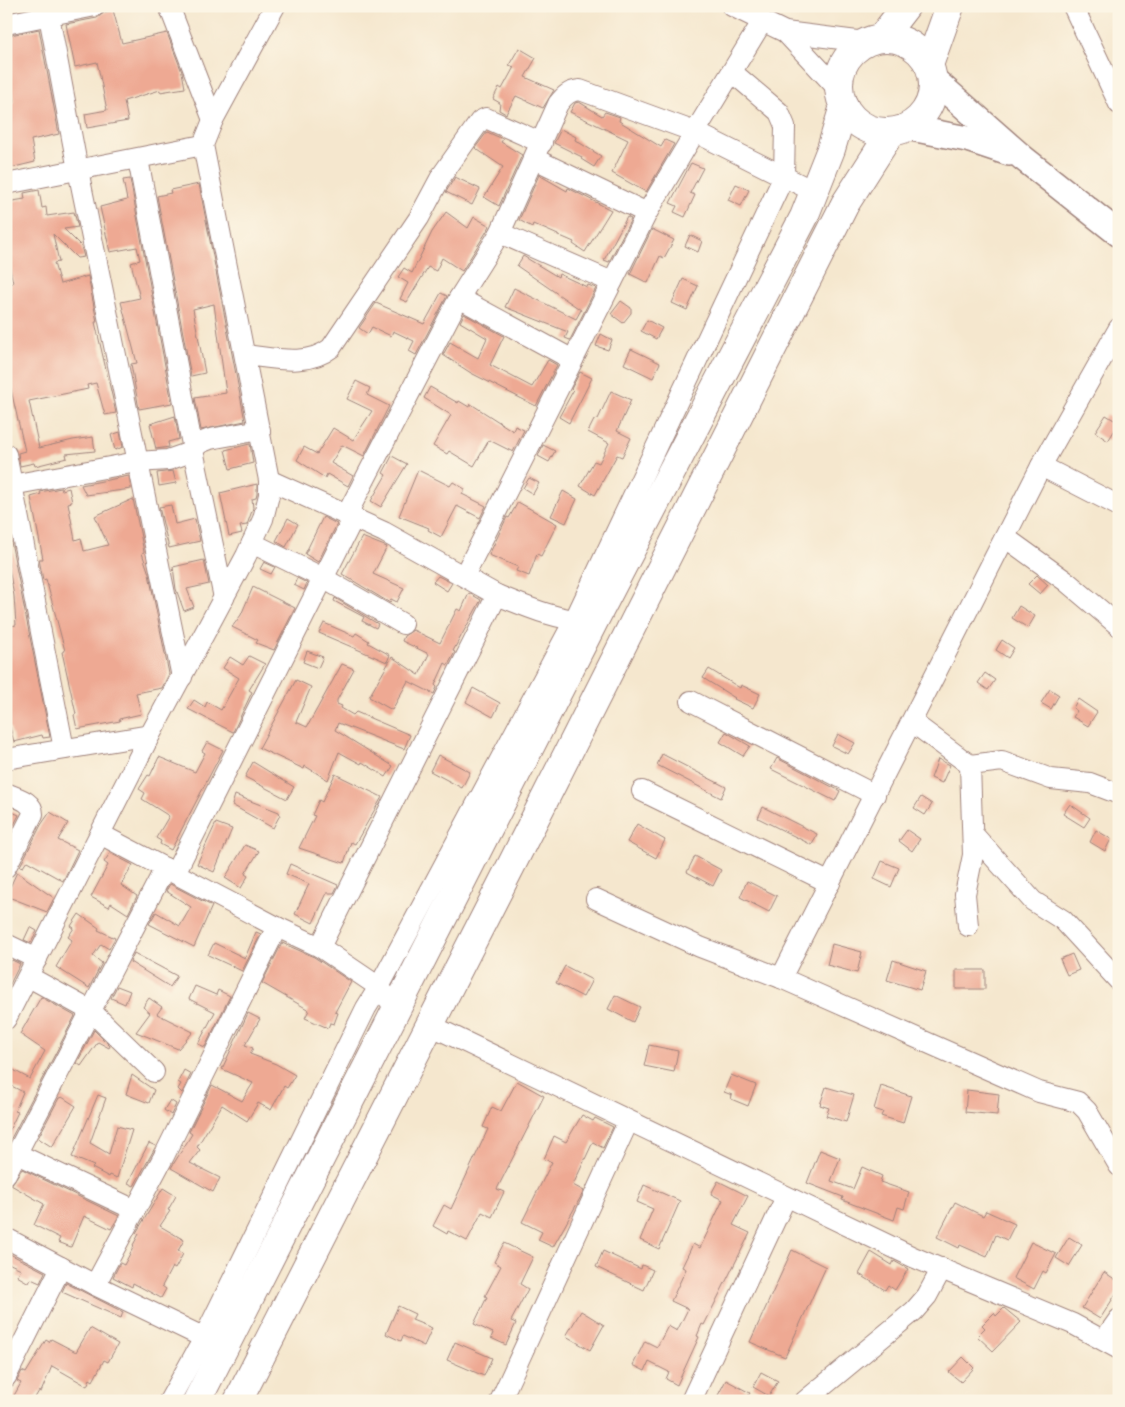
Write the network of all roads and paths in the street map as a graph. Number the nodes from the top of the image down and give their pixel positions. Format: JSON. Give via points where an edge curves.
{"nodes":[{"id":1,"x":95,"y":6,"type":"edge"},
{"id":2,"x":169,"y":6,"type":"edge"},
{"id":3,"x":275,"y":6,"type":"edge"},
{"id":4,"x":732,"y":6,"type":"edge"},
{"id":5,"x":906,"y":6,"type":"edge"},
{"id":6,"x":950,"y":6,"type":"edge"},
{"id":7,"x":1073,"y":6,"type":"edge"},
{"id":8,"x":49,"y":16,"type":"junction"},
{"id":9,"x":762,"y":22,"type":"junction"},
{"id":10,"x":6,"y":24,"type":"edge"},
{"id":11,"x":785,"y":32,"type":"junction"},
{"id":12,"x":874,"y":40,"type":"junction"},
{"id":13,"x":732,"y":72,"type":"junction"},
{"id":14,"x":930,"y":72,"type":"junction"},
{"id":15,"x":841,"y":98,"type":"junction"},
{"id":16,"x":1119,"y":104,"type":"edge"},
{"id":17,"x":213,"y":120,"type":"junction"},
{"id":18,"x":899,"y":129,"type":"junction"},
{"id":19,"x":696,"y":132,"type":"junction"},
{"id":20,"x":203,"y":145,"type":"junction"},
{"id":21,"x":538,"y":151,"type":"junction"},
{"id":22,"x":1023,"y":158,"type":"junction"},
{"id":23,"x":138,"y":159,"type":"junction"},
{"id":24,"x":78,"y":170,"type":"junction"},
{"id":25,"x":784,"y":176,"type":"junction"},
{"id":26,"x":6,"y":184,"type":"edge"},
{"id":27,"x":815,"y":192,"type":"junction"},
{"id":28,"x":647,"y":213,"type":"junction"},
{"id":29,"x":500,"y":234,"type":"junction"},
{"id":30,"x":1119,"y":234,"type":"edge"},
{"id":31,"x":612,"y":282,"type":"junction"},
{"id":32,"x":458,"y":298,"type":"junction"},
{"id":33,"x":1119,"y":328,"type":"edge"},
{"id":34,"x":245,"y":355,"type":"junction"},
{"id":35,"x":573,"y":360,"type":"junction"},
{"id":36,"x":260,"y":430,"type":"junction"},
{"id":37,"x":193,"y":450,"type":"junction"},
{"id":38,"x":6,"y":454,"type":"edge"},
{"id":39,"x":137,"y":462,"type":"junction"},
{"id":40,"x":1041,"y":466,"type":"junction"},
{"id":41,"x":269,"y":480,"type":"junction"},
{"id":42,"x":9,"y":485,"type":"edge"},
{"id":43,"x":1119,"y":506,"type":"edge"},
{"id":44,"x":350,"y":515,"type":"junction"},
{"id":45,"x":1006,"y":538,"type":"junction"},
{"id":46,"x":252,"y":543,"type":"junction"},
{"id":47,"x":464,"y":576,"type":"junction"},
{"id":48,"x":323,"y":578,"type":"junction"},
{"id":49,"x":497,"y":595,"type":"junction"},
{"id":50,"x":224,"y":598,"type":"junction"},
{"id":51,"x":584,"y":621,"type":"junction"},
{"id":52,"x":403,"y":624,"type":"dead end"},
{"id":53,"x":1119,"y":626,"type":"edge"},
{"id":54,"x":182,"y":677,"type":"junction"},
{"id":55,"x":691,"y":701,"type":"dead end"},
{"id":56,"x":912,"y":722,"type":"junction"},
{"id":57,"x":150,"y":736,"type":"junction"},
{"id":58,"x":64,"y":749,"type":"junction"},
{"id":59,"x":6,"y":759,"type":"edge"},
{"id":60,"x":970,"y":765,"type":"junction"},
{"id":61,"x":642,"y":791,"type":"dead end"},
{"id":62,"x":6,"y":793,"type":"edge"},
{"id":63,"x":1119,"y":794,"type":"edge"},
{"id":64,"x":875,"y":795,"type":"junction"},
{"id":65,"x":100,"y":834,"type":"junction"},
{"id":66,"x":973,"y":834,"type":"junction"},
{"id":67,"x":6,"y":867,"type":"edge"},
{"id":68,"x":170,"y":870,"type":"junction"},
{"id":69,"x":830,"y":883,"type":"junction"},
{"id":70,"x":596,"y":899,"type":"dead end"},
{"id":71,"x":968,"y":926,"type":"dead end"},
{"id":72,"x":277,"y":927,"type":"junction"},
{"id":73,"x":6,"y":944,"type":"edge"},
{"id":74,"x":320,"y":947,"type":"junction"},
{"id":75,"x":33,"y":968,"type":"junction"},
{"id":76,"x":781,"y":978,"type":"junction"},
{"id":77,"x":1119,"y":981,"type":"edge"},
{"id":78,"x":379,"y":987,"type":"junction"},
{"id":79,"x":397,"y":1010,"type":"junction"},
{"id":80,"x":91,"y":1011,"type":"junction"},
{"id":81,"x":6,"y":1019,"type":"edge"},
{"id":82,"x":430,"y":1025,"type":"junction"},
{"id":83,"x":154,"y":1072,"type":"dead end"},
{"id":84,"x":628,"y":1122,"type":"junction"},
{"id":85,"x":17,"y":1154,"type":"junction"},
{"id":86,"x":1119,"y":1166,"type":"edge"},
{"id":87,"x":6,"y":1174,"type":"edge"},
{"id":88,"x":786,"y":1197,"type":"junction"},
{"id":89,"x":135,"y":1210,"type":"junction"},
{"id":90,"x":6,"y":1238,"type":"edge"},
{"id":91,"x":62,"y":1267,"type":"junction"},
{"id":92,"x":942,"y":1268,"type":"junction"},
{"id":93,"x":95,"y":1285,"type":"junction"},
{"id":94,"x":1119,"y":1319,"type":"edge"},
{"id":95,"x":215,"y":1343,"type":"junction"},
{"id":96,"x":1112,"y":1344,"type":"edge"},
{"id":97,"x":6,"y":1377,"type":"edge"},
{"id":98,"x":169,"y":1401,"type":"edge"},
{"id":99,"x":197,"y":1401,"type":"edge"},
{"id":100,"x":238,"y":1401,"type":"edge"},
{"id":101,"x":500,"y":1401,"type":"edge"},
{"id":102,"x":690,"y":1401,"type":"edge"},
{"id":103,"x":805,"y":1401,"type":"edge"}],
"edges":[{"from":1,"to":8,"type":"street"},
{"from":2,"to":17,"type":"street"},
{"from":3,"to":17,"type":"street"},
{"from":4,"to":9,"type":"street"},
{"from":5,"to":12,"type":"highway"},
{"from":6,"to":14,"type":"highway"},
{"from":7,"to":16,"type":"street"},
{"from":8,"to":10,"type":"street"},
{"from":8,"to":24,"type":"street"},
{"from":9,"to":11,"type":"street"},
{"from":9,"to":13,"type":"street"},
{"from":11,"to":12,"type":"street"},
{"from":11,"to":15,"type":"street"},
{"from":12,"to":14,"type":"highway","via":[[896,38],[910,44],[921,53]]},
{"from":12,"to":15,"type":"highway","via":[[853,50],[844,62],[839,76]]},
{"from":13,"to":19,"type":"street"},
{"from":13,"to":25,"type":"street","via":[[779,112],[786,126]]},
{"from":14,"to":18,"type":"highway","via":[[932,93],[927,107],[918,119]]},
{"from":14,"to":22,"type":"main road"},
{"from":15,"to":18,"type":"highway","via":[[852,118],[864,126],[877,131]]},
{"from":15,"to":27,"type":"highway"},
{"from":17,"to":20,"type":"street"},
{"from":18,"to":22,"type":"main road","via":[[967,138]]},
{"from":18,"to":82,"type":"highway","via":[[845,204]]},
{"from":19,"to":21,"type":"street","via":[[580,90],[572,91],[558,104]]},
{"from":19,"to":25,"type":"street"},
{"from":19,"to":28,"type":"street"},
{"from":20,"to":23,"type":"street"},
{"from":20,"to":34,"type":"street"},
{"from":21,"to":28,"type":"street"},
{"from":21,"to":29,"type":"street"},
{"from":21,"to":34,"type":"street","via":[[495,121],[486,118],[480,121],[331,348],[319,357],[304,360]]},
{"from":22,"to":30,"type":"main road"},
{"from":23,"to":24,"type":"street"},
{"from":23,"to":37,"type":"street"},
{"from":24,"to":26,"type":"street"},
{"from":24,"to":39,"type":"street"},
{"from":25,"to":27,"type":"street"},
{"from":25,"to":51,"type":"street"},
{"from":27,"to":51,"type":"highway","via":[[804,218]]},
{"from":28,"to":31,"type":"street"},
{"from":29,"to":31,"type":"street"},
{"from":29,"to":32,"type":"street"},
{"from":31,"to":35,"type":"street"},
{"from":32,"to":35,"type":"street"},
{"from":32,"to":44,"type":"street"},
{"from":33,"to":40,"type":"street"},
{"from":34,"to":36,"type":"street"},
{"from":35,"to":47,"type":"street"},
{"from":36,"to":37,"type":"street","via":[[210,439]]},
{"from":36,"to":41,"type":"street"},
{"from":37,"to":39,"type":"street","via":[[168,460]]},
{"from":37,"to":50,"type":"street"},
{"from":38,"to":42,"type":"street"},
{"from":39,"to":42,"type":"street"},
{"from":39,"to":54,"type":"street"},
{"from":40,"to":43,"type":"street"},
{"from":40,"to":45,"type":"street"},
{"from":41,"to":44,"type":"street"},
{"from":41,"to":46,"type":"street","via":[[263,519]]},
{"from":42,"to":58,"type":"street"},
{"from":44,"to":47,"type":"street"},
{"from":44,"to":48,"type":"street"},
{"from":45,"to":53,"type":"street","via":[[1067,582]]},
{"from":45,"to":56,"type":"street"},
{"from":46,"to":48,"type":"street"},
{"from":46,"to":50,"type":"street"},
{"from":47,"to":49,"type":"street"},
{"from":48,"to":52,"type":"street"},
{"from":48,"to":68,"type":"street"},
{"from":49,"to":51,"type":"street"},
{"from":49,"to":74,"type":"street"},
{"from":50,"to":54,"type":"street"},
{"from":51,"to":78,"type":"street"},
{"from":51,"to":79,"type":"highway"},
{"from":54,"to":57,"type":"street"},
{"from":55,"to":64,"type":"street"},
{"from":56,"to":60,"type":"street"},
{"from":56,"to":64,"type":"street"},
{"from":57,"to":58,"type":"street"},
{"from":57,"to":65,"type":"street"},
{"from":58,"to":59,"type":"street"},
{"from":60,"to":63,"type":"street","via":[[1002,761],[1051,779],[1090,783]]},
{"from":60,"to":66,"type":"street"},
{"from":61,"to":69,"type":"street"},
{"from":62,"to":67,"type":"street","via":[[33,808]]},
{"from":64,"to":69,"type":"street"},
{"from":65,"to":68,"type":"street"},
{"from":65,"to":75,"type":"street"},
{"from":66,"to":71,"type":"street","via":[[973,855],[964,894]]},
{"from":66,"to":77,"type":"street","via":[[1033,901],[1063,920]]},
{"from":68,"to":72,"type":"street"},
{"from":68,"to":80,"type":"street"},
{"from":69,"to":76,"type":"street"},
{"from":70,"to":76,"type":"street","via":[[700,947]]},
{"from":72,"to":74,"type":"street"},
{"from":72,"to":89,"type":"street"},
{"from":73,"to":75,"type":"street"},
{"from":74,"to":78,"type":"street"},
{"from":75,"to":80,"type":"street"},
{"from":75,"to":81,"type":"street"},
{"from":76,"to":86,"type":"street","via":[[1039,1092],[1078,1102],[1087,1111]]},
{"from":78,"to":79,"type":"street"},
{"from":78,"to":95,"type":"street","via":[[366,1008]]},
{"from":79,"to":95,"type":"highway"},
{"from":80,"to":83,"type":"street"},
{"from":80,"to":85,"type":"street"},
{"from":82,"to":84,"type":"street"},
{"from":82,"to":100,"type":"highway"},
{"from":84,"to":88,"type":"street"},
{"from":84,"to":101,"type":"street"},
{"from":85,"to":87,"type":"street"},
{"from":85,"to":89,"type":"street"},
{"from":88,"to":92,"type":"street"},
{"from":88,"to":102,"type":"street"},
{"from":89,"to":93,"type":"street"},
{"from":90,"to":91,"type":"street"},
{"from":91,"to":93,"type":"street"},
{"from":91,"to":97,"type":"street"},
{"from":92,"to":96,"type":"street"},
{"from":92,"to":103,"type":"street","via":[[927,1296],[914,1311]]},
{"from":93,"to":95,"type":"street"},
{"from":94,"to":96,"type":"street"},
{"from":95,"to":98,"type":"street"},
{"from":95,"to":99,"type":"highway"}]}
